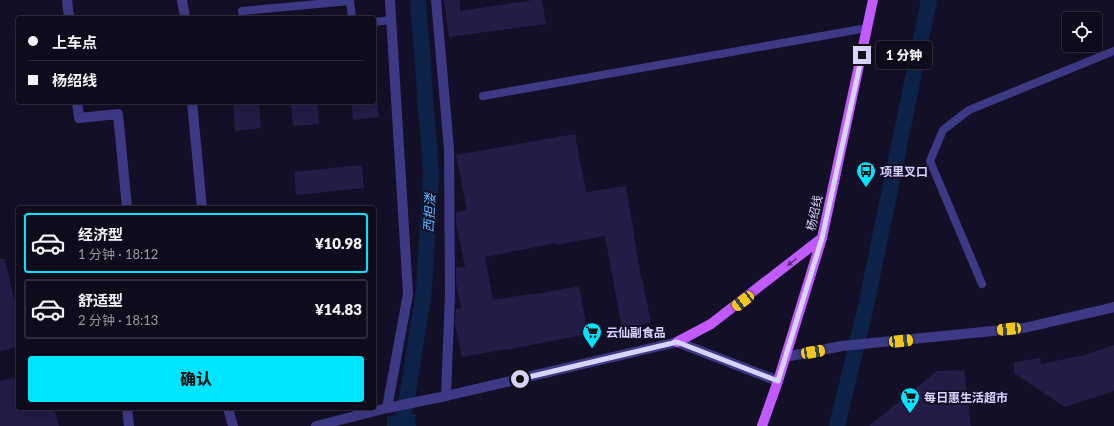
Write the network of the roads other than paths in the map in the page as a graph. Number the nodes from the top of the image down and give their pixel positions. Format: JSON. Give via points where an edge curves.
{"nodes":[{"id":1,"x":67,"y":0,"type":"edge"},
{"id":2,"x":182,"y":0,"type":"edge"},
{"id":3,"x":390,"y":0,"type":"edge"},
{"id":4,"x":436,"y":0,"type":"edge"},
{"id":5,"x":873,"y":0,"type":"edge"},
{"id":6,"x":69,"y":16,"type":"edge"},
{"id":7,"x":185,"y":16,"type":"edge"},
{"id":8,"x":243,"y":16,"type":"edge"},
{"id":9,"x":352,"y":16,"type":"edge"},
{"id":10,"x":391,"y":20,"type":"junction"},
{"id":11,"x":376,"y":22,"type":"edge"},
{"id":12,"x":867,"y":28,"type":"junction"},
{"id":13,"x":1114,"y":51,"type":"edge"},
{"id":14,"x":483,"y":96,"type":"dead end"},
{"id":15,"x":77,"y":104,"type":"edge"},
{"id":16,"x":192,"y":104,"type":"edge"},
{"id":17,"x":127,"y":206,"type":"edge"},
{"id":18,"x":202,"y":206,"type":"edge"},
{"id":19,"x":822,"y":238,"type":"junction"},
{"id":20,"x":982,"y":284,"type":"dead end"},
{"id":21,"x":1114,"y":307,"type":"edge"},
{"id":22,"x":677,"y":342,"type":"junction"},
{"id":23,"x":785,"y":356,"type":"junction"},
{"id":24,"x":778,"y":381,"type":"junction"},
{"id":25,"x":446,"y":396,"type":"junction"},
{"id":26,"x":387,"y":408,"type":"junction"},
{"id":27,"x":127,"y":410,"type":"edge"},
{"id":28,"x":229,"y":410,"type":"edge"},
{"id":29,"x":129,"y":426,"type":"edge"},
{"id":30,"x":233,"y":426,"type":"edge"},
{"id":31,"x":316,"y":426,"type":"edge"},
{"id":32,"x":762,"y":426,"type":"edge"}],
"edges":[{"from":1,"to":6,"type":"street"},
{"from":2,"to":7,"type":"street"},
{"from":3,"to":10,"type":"street"},
{"from":4,"to":25,"type":"street","via":[[449,149],[450,293]]},
{"from":5,"to":12,"type":"main road","name":"杨绍线"},
{"from":8,"to":9,"type":"lane","via":[[242,12],[350,1]]},
{"from":10,"to":11,"type":"lane"},
{"from":10,"to":26,"type":"street","via":[[408,294]]},
{"from":12,"to":14,"type":"lane"},
{"from":12,"to":19,"type":"main road","name":"杨绍线"},
{"from":13,"to":20,"type":"lane","via":[[969,110],[942,130],[930,161]]},
{"from":15,"to":17,"type":"street","via":[[79,118],[118,114]]},
{"from":16,"to":18,"type":"street"},
{"from":19,"to":22,"type":"main road","one_way":true,"via":[[711,324]]},
{"from":19,"to":23,"type":"main road","name":"杨绍线"},
{"from":21,"to":23,"type":"street","via":[[1024,328],[842,346]]},
{"from":22,"to":24,"type":"street"},
{"from":22,"to":25,"type":"street"},
{"from":23,"to":24,"type":"main road","name":"杨绍线"},
{"from":24,"to":32,"type":"main road","name":"杨绍线"},
{"from":25,"to":26,"type":"street"},
{"from":26,"to":31,"type":"street"},
{"from":27,"to":29,"type":"street"},
{"from":28,"to":30,"type":"street"}]}
